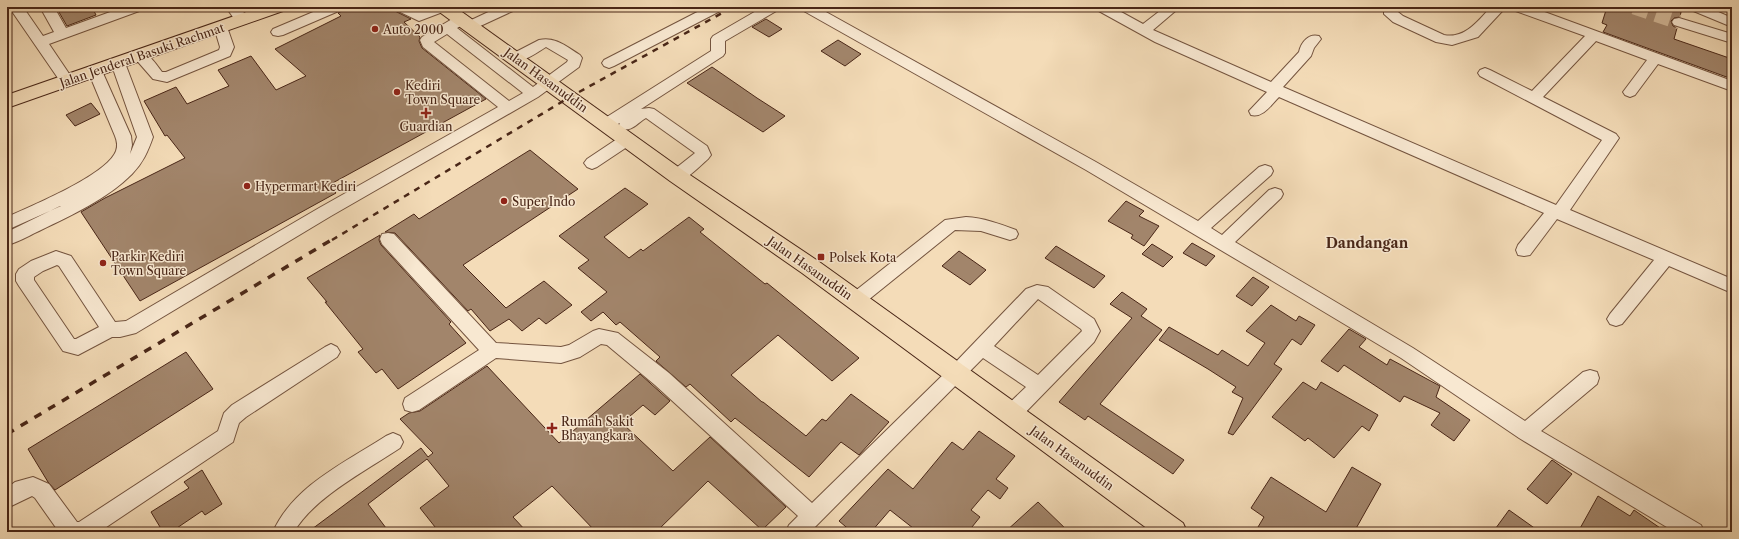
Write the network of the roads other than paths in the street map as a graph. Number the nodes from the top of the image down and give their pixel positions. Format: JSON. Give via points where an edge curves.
{"nodes":[{"id":1,"x":16,"y":7,"type":"edge"},
{"id":2,"x":47,"y":7,"type":"edge"},
{"id":3,"x":137,"y":7,"type":"edge"},
{"id":4,"x":277,"y":7,"type":"edge"},
{"id":5,"x":336,"y":7,"type":"edge"},
{"id":6,"x":401,"y":7,"type":"edge"},
{"id":7,"x":443,"y":7,"type":"edge"},
{"id":8,"x":510,"y":7,"type":"edge"},
{"id":9,"x":716,"y":7,"type":"edge"},
{"id":10,"x":773,"y":7,"type":"edge"},
{"id":11,"x":807,"y":7,"type":"edge"},
{"id":12,"x":1102,"y":7,"type":"edge"},
{"id":13,"x":1173,"y":7,"type":"edge"},
{"id":14,"x":1391,"y":7,"type":"edge"},
{"id":15,"x":1499,"y":7,"type":"edge"},
{"id":16,"x":1518,"y":7,"type":"edge"},
{"id":17,"x":1705,"y":9,"type":"edge"},
{"id":18,"x":238,"y":13,"type":"edge"},
{"id":19,"x":1679,"y":22,"type":"tunnel mouth"},
{"id":20,"x":1732,"y":23,"type":"edge"},
{"id":21,"x":460,"y":24,"type":"junction"},
{"id":22,"x":221,"y":27,"type":"junction"},
{"id":23,"x":1144,"y":30,"type":"junction"},
{"id":24,"x":278,"y":32,"type":"dead end"},
{"id":25,"x":62,"y":34,"type":"junction"},
{"id":26,"x":1594,"y":35,"type":"junction"},
{"id":27,"x":1314,"y":39,"type":"dead end"},
{"id":28,"x":1732,"y":39,"type":"edge"},
{"id":29,"x":41,"y":42,"type":"junction"},
{"id":30,"x":139,"y":55,"type":"junction"},
{"id":31,"x":1656,"y":57,"type":"junction"},
{"id":32,"x":515,"y":58,"type":"junction"},
{"id":33,"x":118,"y":62,"type":"junction"},
{"id":34,"x":609,"y":63,"type":"dead end"},
{"id":35,"x":96,"y":71,"type":"junction"},
{"id":36,"x":1485,"y":73,"type":"dead end"},
{"id":37,"x":67,"y":80,"type":"junction"},
{"id":38,"x":1732,"y":86,"type":"edge"},
{"id":39,"x":541,"y":88,"type":"junction"},
{"id":40,"x":1275,"y":90,"type":"junction"},
{"id":41,"x":1630,"y":92,"type":"dead end"},
{"id":42,"x":1534,"y":98,"type":"junction"},
{"id":43,"x":7,"y":102,"type":"edge"},
{"id":44,"x":508,"y":108,"type":"junction"},
{"id":45,"x":1256,"y":111,"type":"dead end"},
{"id":46,"x":617,"y":132,"type":"junction"},
{"id":47,"x":592,"y":163,"type":"dead end"},
{"id":48,"x":1266,"y":171,"type":"dead end"},
{"id":49,"x":677,"y":176,"type":"junction"},
{"id":50,"x":96,"y":187,"type":"junction"},
{"id":51,"x":1275,"y":194,"type":"dead end"},
{"id":52,"x":1557,"y":212,"type":"junction"},
{"id":53,"x":44,"y":213,"type":"junction"},
{"id":54,"x":7,"y":224,"type":"edge"},
{"id":55,"x":1199,"y":229,"type":"junction"},
{"id":56,"x":1010,"y":234,"type":"dead end"},
{"id":57,"x":7,"y":239,"type":"edge"},
{"id":58,"x":388,"y":239,"type":"dead end"},
{"id":59,"x":1224,"y":243,"type":"junction"},
{"id":60,"x":1524,"y":250,"type":"dead end"},
{"id":61,"x":1666,"y":258,"type":"junction"},
{"id":62,"x":1732,"y":286,"type":"edge"},
{"id":63,"x":856,"y":300,"type":"junction"},
{"id":64,"x":1616,"y":319,"type":"dead end"},
{"id":65,"x":110,"y":329,"type":"junction"},
{"id":66,"x":982,"y":348,"type":"junction"},
{"id":67,"x":493,"y":350,"type":"junction"},
{"id":68,"x":331,"y":352,"type":"dead end"},
{"id":69,"x":957,"y":374,"type":"junction"},
{"id":70,"x":1590,"y":378,"type":"dead end"},
{"id":71,"x":1039,"y":386,"type":"junction"},
{"id":72,"x":412,"y":404,"type":"dead end"},
{"id":73,"x":1011,"y":414,"type":"junction"},
{"id":74,"x":1526,"y":432,"type":"junction"},
{"id":75,"x":393,"y":442,"type":"dead end"},
{"id":76,"x":7,"y":499,"type":"edge"},
{"id":77,"x":812,"y":516,"type":"junction"},
{"id":78,"x":74,"y":532,"type":"edge"},
{"id":79,"x":78,"y":532,"type":"edge"},
{"id":80,"x":283,"y":532,"type":"edge"},
{"id":81,"x":796,"y":532,"type":"edge"},
{"id":82,"x":1174,"y":532,"type":"edge"},
{"id":83,"x":1694,"y":532,"type":"edge"}],
"edges":[{"from":1,"to":29,"type":"street"},
{"from":2,"to":25,"type":"street"},
{"from":3,"to":25,"type":"street"},
{"from":4,"to":18,"type":"main road","name":"Jalan Jenderal Basuki Rachmat"},
{"from":5,"to":24,"type":"street"},
{"from":6,"to":7,"type":"street","via":[[419,17]]},
{"from":7,"to":21,"type":"main road","name":"Jalan Hasanuddin"},
{"from":8,"to":21,"type":"street"},
{"from":9,"to":34,"type":"street"},
{"from":10,"to":46,"type":"street","via":[[718,39],[718,53]]},
{"from":11,"to":55,"type":"street"},
{"from":12,"to":23,"type":"street"},
{"from":13,"to":23,"type":"street"},
{"from":14,"to":15,"type":"street","via":[[1392,14],[1398,19],[1441,39],[1452,41],[1473,34]]},
{"from":16,"to":26,"type":"street"},
{"from":17,"to":20,"type":"street"},
{"from":18,"to":22,"type":"main road","name":"Jalan Jenderal Basuki Rachmat"},
{"from":19,"to":28,"type":"street"},
{"from":21,"to":32,"type":"main road","name":"Jalan Hasanuddin"},
{"from":21,"to":39,"type":"street"},
{"from":21,"to":44,"type":"street","via":[[427,40],[428,44]]},
{"from":22,"to":30,"type":"main road","name":"Jalan Jenderal Basuki Rachmat"},
{"from":22,"to":30,"type":"street","via":[[227,47],[225,53],[167,77],[158,76]]},
{"from":23,"to":40,"type":"street"},
{"from":25,"to":29,"type":"street"},
{"from":26,"to":31,"type":"street"},
{"from":26,"to":42,"type":"street"},
{"from":27,"to":40,"type":"street","via":[[1307,47],[1306,53]]},
{"from":29,"to":37,"type":"street"},
{"from":30,"to":33,"type":"main road","name":"Jalan Jenderal Basuki Rachmat"},
{"from":31,"to":38,"type":"street"},
{"from":31,"to":41,"type":"street"},
{"from":32,"to":39,"type":"main road","name":"Jalan Hasanuddin"},
{"from":32,"to":39,"type":"street","via":[[544,43],[551,43],[575,58],[574,64]]},
{"from":33,"to":35,"type":"main road","name":"Jalan Jenderal Basuki Rachmat"},
{"from":33,"to":50,"type":"street","via":[[145,137],[144,146],[122,175]]},
{"from":35,"to":37,"type":"main road","name":"Jalan Jenderal Basuki Rachmat"},
{"from":35,"to":50,"type":"street","via":[[125,146],[123,154]]},
{"from":36,"to":42,"type":"street"},
{"from":37,"to":43,"type":"main road","name":"Jalan Jenderal Basuki Rachmat"},
{"from":39,"to":44,"type":"street"},
{"from":39,"to":46,"type":"main road","name":"Jalan Hasanuddin"},
{"from":40,"to":45,"type":"street"},
{"from":40,"to":52,"type":"street"},
{"from":42,"to":52,"type":"street","via":[[1611,138]]},
{"from":44,"to":65,"type":"street","via":[[325,212],[130,328]]},
{"from":46,"to":47,"type":"street"},
{"from":46,"to":49,"type":"main road","name":"Jalan Hasanuddin"},
{"from":46,"to":49,"type":"street","via":[[641,114],[649,113],[702,150],[703,155]]},
{"from":48,"to":55,"type":"street"},
{"from":49,"to":63,"type":"main road","name":"Jalan Hasanuddin"},
{"from":50,"to":53,"type":"street"},
{"from":51,"to":59,"type":"street"},
{"from":52,"to":60,"type":"street"},
{"from":52,"to":61,"type":"street"},
{"from":53,"to":54,"type":"street"},
{"from":53,"to":57,"type":"street"},
{"from":55,"to":59,"type":"street"},
{"from":56,"to":63,"type":"street","via":[[977,224],[951,224]]},
{"from":58,"to":67,"type":"street"},
{"from":59,"to":74,"type":"street","via":[[1407,353]]},
{"from":61,"to":62,"type":"street"},
{"from":61,"to":64,"type":"street"},
{"from":63,"to":69,"type":"main road","name":"Jalan Hasanuddin"},
{"from":65,"to":65,"type":"street","via":[[65,261],[56,258],[36,266],[25,274],[25,280],[69,346],[78,347]]},
{"from":66,"to":69,"type":"street"},
{"from":66,"to":71,"type":"street"},
{"from":66,"to":71,"type":"street","via":[[1032,294],[1042,292],[1088,324],[1091,331]]},
{"from":67,"to":72,"type":"street"},
{"from":67,"to":77,"type":"street","via":[[568,354],[599,336],[612,338],[662,379]]},
{"from":68,"to":79,"type":"street","via":[[239,411],[231,419],[226,436]]},
{"from":69,"to":73,"type":"main road","name":"Jalan Hasanuddin"},
{"from":69,"to":77,"type":"street"},
{"from":70,"to":74,"type":"street"},
{"from":71,"to":73,"type":"street"},
{"from":73,"to":82,"type":"main road","name":"Jalan Hasanuddin"},
{"from":74,"to":83,"type":"street"},
{"from":75,"to":80,"type":"street","via":[[315,494],[298,509]]},
{"from":76,"to":78,"type":"street","via":[[22,489],[33,486],[42,491]]},
{"from":77,"to":81,"type":"street"}]}
